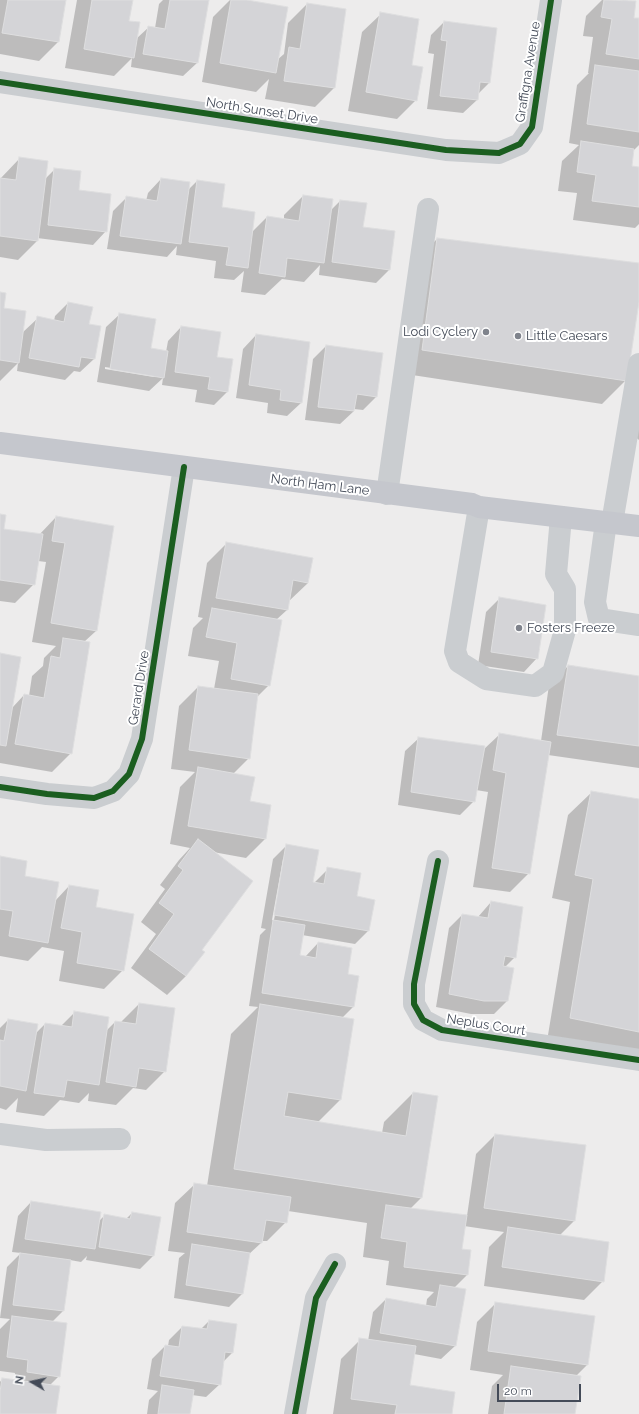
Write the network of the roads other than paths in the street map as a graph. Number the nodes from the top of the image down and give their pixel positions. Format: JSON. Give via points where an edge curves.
{"nodes":[{"id":1,"x":551,"y":0,"type":"edge"},
{"id":2,"x":0,"y":82,"type":"edge"},
{"id":3,"x":520,"y":144,"type":"joint"},
{"id":4,"x":428,"y":209,"type":"dead end"},
{"id":5,"x":639,"y":364,"type":"edge"},
{"id":6,"x":0,"y":442,"type":"edge"},
{"id":7,"x":184,"y":467,"type":"junction"},
{"id":8,"x":387,"y":494,"type":"junction"},
{"id":9,"x":479,"y":507,"type":"junction"},
{"id":10,"x":561,"y":517,"type":"junction"},
{"id":11,"x":609,"y":522,"type":"junction"},
{"id":12,"x":639,"y":526,"type":"edge"},
{"id":13,"x":639,"y":625,"type":"edge"},
{"id":14,"x":0,"y":787,"type":"edge"},
{"id":15,"x":438,"y":861,"type":"dead end"},
{"id":16,"x":639,"y":1060,"type":"edge"},
{"id":17,"x":0,"y":1134,"type":"edge"},
{"id":18,"x":120,"y":1139,"type":"dead end"},
{"id":19,"x":335,"y":1264,"type":"dead end"},
{"id":20,"x":295,"y":1414,"type":"edge"}],
"edges":[{"from":1,"to":3,"type":"street","name":"Graffigna Avenue","via":[[532,127]]},
{"from":2,"to":3,"type":"street","name":"North Sunset Drive","via":[[446,150],[499,153]]},
{"from":4,"to":8,"type":"street"},
{"from":5,"to":11,"type":"street"},
{"from":6,"to":7,"type":"main road","name":"North Ham Lane"},
{"from":7,"to":8,"type":"main road","name":"North Ham Lane"},
{"from":7,"to":14,"type":"street","name":"Gerard Drive","via":[[142,739],[129,774],[113,791],[94,798]]},
{"from":8,"to":9,"type":"main road","name":"North Ham Lane"},
{"from":9,"to":10,"type":"main road","name":"North Ham Lane"},
{"from":9,"to":10,"type":"street","via":[[455,651],[459,662],[486,679],[535,686],[553,673],[565,630],[565,589],[556,574]]},
{"from":10,"to":11,"type":"main road","name":"North Ham Lane"},
{"from":11,"to":12,"type":"main road","name":"North Ham Lane"},
{"from":11,"to":13,"type":"street","via":[[595,602],[599,619]]},
{"from":15,"to":16,"type":"street","name":"Neplus Court","via":[[414,984],[414,1004],[423,1020],[442,1030]]},
{"from":17,"to":18,"type":"street","via":[[46,1140]]},
{"from":19,"to":20,"type":"street","via":[[316,1298]]}]}
